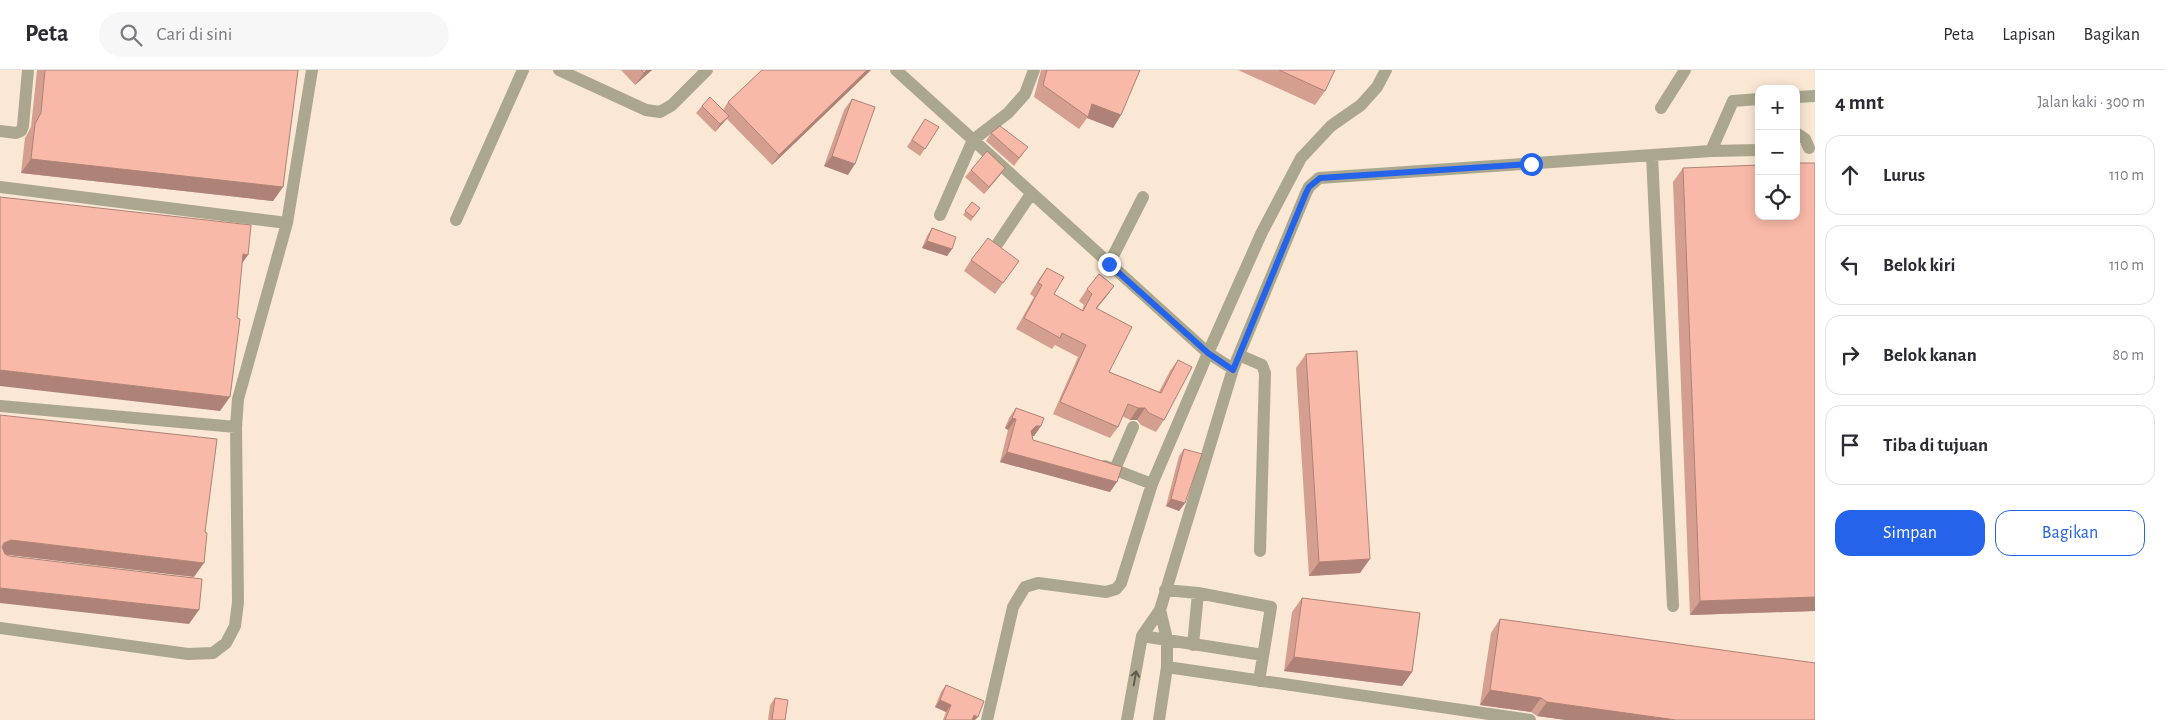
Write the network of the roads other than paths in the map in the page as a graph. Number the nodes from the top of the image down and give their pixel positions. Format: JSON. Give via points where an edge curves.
{"nodes":[{"id":1,"x":28,"y":70,"type":"edge"},
{"id":2,"x":312,"y":70,"type":"edge"},
{"id":3,"x":522,"y":70,"type":"edge"},
{"id":4,"x":559,"y":70,"type":"edge"},
{"id":5,"x":707,"y":70,"type":"edge"},
{"id":6,"x":896,"y":70,"type":"edge"},
{"id":7,"x":1034,"y":70,"type":"edge"},
{"id":8,"x":1386,"y":70,"type":"edge"},
{"id":9,"x":1685,"y":70,"type":"edge"},
{"id":10,"x":1815,"y":96,"type":"edge"},
{"id":11,"x":1800,"y":97,"type":"edge"},
{"id":12,"x":1755,"y":99,"type":"edge"},
{"id":13,"x":1661,"y":108,"type":"dead end"},
{"id":14,"x":0,"y":131,"type":"edge"},
{"id":15,"x":1800,"y":136,"type":"edge"},
{"id":16,"x":973,"y":140,"type":"junction"},
{"id":17,"x":1807,"y":148,"type":"edge"},
{"id":18,"x":1755,"y":150,"type":"edge"},
{"id":19,"x":1711,"y":151,"type":"junction"},
{"id":20,"x":1652,"y":155,"type":"junction"},
{"id":21,"x":0,"y":187,"type":"edge"},
{"id":22,"x":1032,"y":194,"type":"junction"},
{"id":23,"x":1144,"y":197,"type":"dead end"},
{"id":24,"x":940,"y":215,"type":"dead end"},
{"id":25,"x":456,"y":220,"type":"dead end"},
{"id":26,"x":287,"y":223,"type":"junction"},
{"id":27,"x":998,"y":243,"type":"edge"},
{"id":28,"x":1109,"y":264,"type":"junction"},
{"id":29,"x":1208,"y":353,"type":"junction"},
{"id":30,"x":1239,"y":355,"type":"junction"},
{"id":31,"x":1233,"y":370,"type":"junction"},
{"id":32,"x":0,"y":406,"type":"edge"},
{"id":33,"x":236,"y":427,"type":"junction"},
{"id":34,"x":1133,"y":427,"type":"dead end"},
{"id":35,"x":1096,"y":463,"type":"edge"},
{"id":36,"x":1115,"y":469,"type":"junction"},
{"id":37,"x":1152,"y":484,"type":"junction"},
{"id":38,"x":1260,"y":551,"type":"dead end"},
{"id":39,"x":1165,"y":590,"type":"junction"},
{"id":40,"x":1198,"y":593,"type":"junction"},
{"id":41,"x":1673,"y":606,"type":"dead end"},
{"id":42,"x":1160,"y":610,"type":"junction"},
{"id":43,"x":0,"y":628,"type":"edge"},
{"id":44,"x":1142,"y":636,"type":"junction"},
{"id":45,"x":1167,"y":639,"type":"junction"},
{"id":46,"x":1193,"y":644,"type":"junction"},
{"id":47,"x":1263,"y":655,"type":"junction"},
{"id":48,"x":1167,"y":667,"type":"junction"},
{"id":49,"x":1259,"y":681,"type":"junction"},
{"id":50,"x":986,"y":720,"type":"edge"},
{"id":51,"x":1127,"y":720,"type":"edge"},
{"id":52,"x":1159,"y":720,"type":"edge"},
{"id":53,"x":1530,"y":720,"type":"edge"}],
"edges":[{"from":1,"to":14,"type":"street","via":[[21,131]]},
{"from":2,"to":26,"type":"street"},
{"from":3,"to":25,"type":"street"},
{"from":4,"to":5,"type":"street","via":[[646,110],[660,112],[672,105]]},
{"from":6,"to":16,"type":"street"},
{"from":7,"to":16,"type":"street","via":[[1025,94],[1008,113]]},
{"from":8,"to":29,"type":"street","via":[[1377,87],[1361,105],[1331,126],[1301,158],[1262,232]]},
{"from":9,"to":13,"type":"street"},
{"from":10,"to":11,"type":"street"},
{"from":12,"to":19,"type":"street","via":[[1732,101]]},
{"from":15,"to":17,"type":"street","via":[[1805,139]]},
{"from":16,"to":22,"type":"street"},
{"from":16,"to":24,"type":"street"},
{"from":18,"to":19,"type":"street"},
{"from":19,"to":20,"type":"street"},
{"from":20,"to":30,"type":"street","via":[[1320,178],[1306,193]]},
{"from":20,"to":41,"type":"street"},
{"from":21,"to":26,"type":"street"},
{"from":22,"to":27,"type":"street"},
{"from":22,"to":28,"type":"street"},
{"from":23,"to":28,"type":"street"},
{"from":26,"to":33,"type":"street","via":[[238,399]]},
{"from":28,"to":29,"type":"street"},
{"from":29,"to":31,"type":"street"},
{"from":29,"to":37,"type":"street"},
{"from":30,"to":31,"type":"street"},
{"from":30,"to":38,"type":"street","via":[[1262,365],[1265,373]]},
{"from":31,"to":39,"type":"street"},
{"from":32,"to":33,"type":"street"},
{"from":33,"to":43,"type":"street","via":[[238,602],[235,626],[226,643],[213,653],[188,654]]},
{"from":34,"to":36,"type":"street"},
{"from":35,"to":36,"type":"street"},
{"from":36,"to":37,"type":"street"},
{"from":37,"to":50,"type":"street","via":[[1121,583],[1116,589],[1106,592],[1038,583],[1025,586],[1013,607]]},
{"from":39,"to":40,"type":"street"},
{"from":39,"to":42,"type":"street"},
{"from":40,"to":46,"type":"street"},
{"from":40,"to":47,"type":"street","via":[[1271,607]]},
{"from":42,"to":44,"type":"street"},
{"from":42,"to":45,"type":"street"},
{"from":44,"to":45,"type":"street"},
{"from":51,"to":44,"type":"street","one_way":true},
{"from":45,"to":46,"type":"street"},
{"from":45,"to":48,"type":"street"},
{"from":46,"to":47,"type":"street"},
{"from":47,"to":49,"type":"street"},
{"from":48,"to":49,"type":"street"},
{"from":48,"to":52,"type":"street"},
{"from":49,"to":53,"type":"street"}]}
